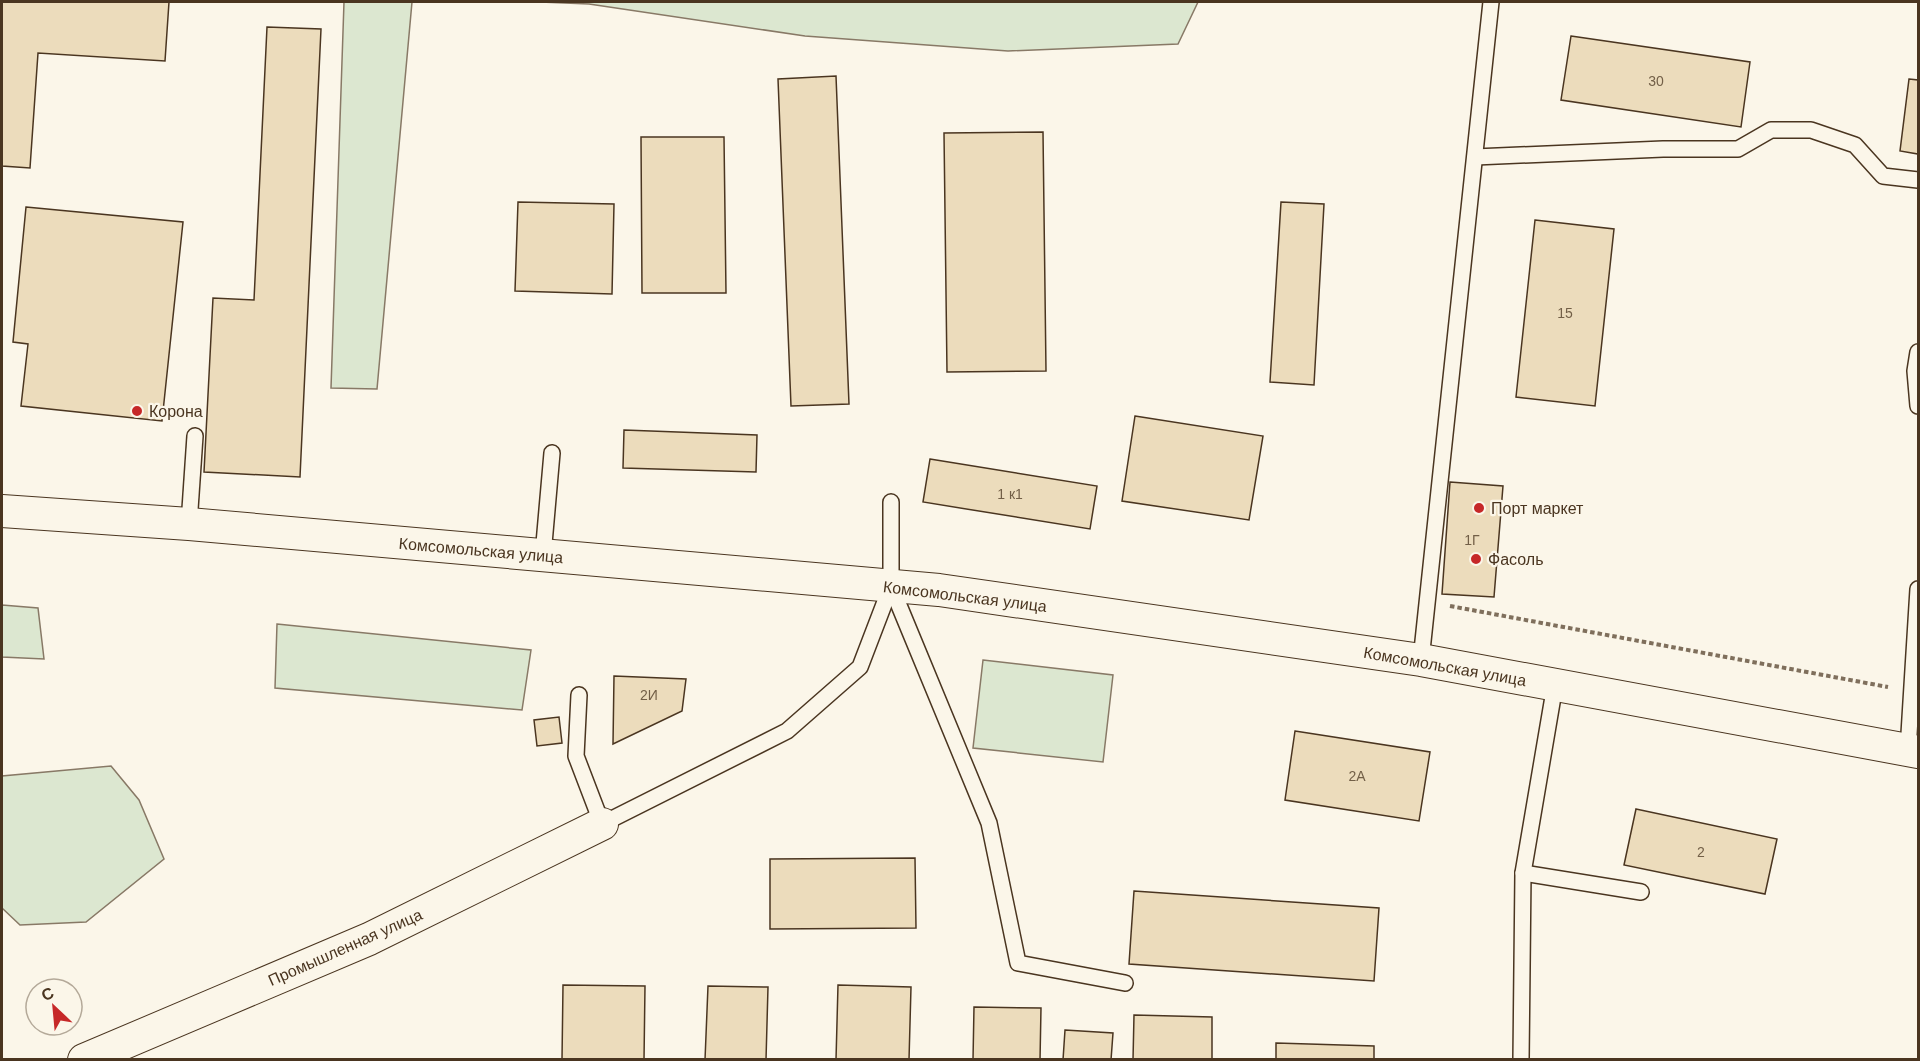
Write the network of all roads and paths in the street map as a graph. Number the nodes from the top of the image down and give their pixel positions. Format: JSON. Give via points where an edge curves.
{"nodes":[{"id":1,"x":1491,"y":2,"type":"edge"},
{"id":2,"x":1475,"y":157,"type":"junction"},
{"id":3,"x":1918,"y":180,"type":"edge"},
{"id":4,"x":1918,"y":352,"type":"edge"},
{"id":5,"x":1918,"y":406,"type":"edge"},
{"id":6,"x":195,"y":436,"type":"dead end"},
{"id":7,"x":552,"y":453,"type":"dead end"},
{"id":8,"x":891,"y":502,"type":"dead end"},
{"id":9,"x":2,"y":511,"type":"edge"},
{"id":10,"x":189,"y":524,"type":"junction"},
{"id":11,"x":543,"y":555,"type":"junction"},
{"id":12,"x":891,"y":586,"type":"junction"},
{"id":13,"x":1918,"y":590,"type":"edge"},
{"id":14,"x":1427,"y":602,"type":"junction"},
{"id":15,"x":1421,"y":660,"type":"junction"},
{"id":16,"x":1555,"y":685,"type":"junction"},
{"id":17,"x":1912,"y":692,"type":"junction"},
{"id":18,"x":579,"y":695,"type":"dead end"},
{"id":19,"x":1913,"y":751,"type":"edge"},
{"id":20,"x":602,"y":824,"type":"junction"},
{"id":21,"x":1524,"y":873,"type":"junction"},
{"id":22,"x":1641,"y":892,"type":"dead end"},
{"id":23,"x":1125,"y":983,"type":"dead end"},
{"id":24,"x":84,"y":1059,"type":"edge"},
{"id":25,"x":1521,"y":1059,"type":"edge"}],
"edges":[{"from":1,"to":2,"type":"lane"},
{"from":2,"to":3,"type":"lane","via":[[1738,149],[1771,130],[1811,130],[1855,145],[1883,176]]},
{"from":2,"to":14,"type":"lane"},
{"from":4,"to":5,"type":"lane"},
{"from":6,"to":10,"type":"lane"},
{"from":7,"to":11,"type":"lane"},
{"from":8,"to":12,"type":"lane"},
{"from":9,"to":10,"type":"street","name":"Комсомольская улица"},
{"from":10,"to":11,"type":"street","name":"Комсомольская улица"},
{"from":11,"to":12,"type":"street","name":"Комсомольская улица"},
{"from":12,"to":15,"type":"street","name":"Комсомольская улица"},
{"from":12,"to":20,"type":"lane","via":[[860,667],[787,731]]},
{"from":12,"to":23,"type":"lane","via":[[989,823],[1018,963]]},
{"from":13,"to":17,"type":"lane"},
{"from":14,"to":15,"type":"lane"},
{"from":14,"to":17,"type":"path"},
{"from":15,"to":16,"type":"street","name":"Комсомольская улица"},
{"from":16,"to":19,"type":"street","name":"Комсомольская улица"},
{"from":16,"to":21,"type":"lane"},
{"from":17,"to":19,"type":"lane"},
{"from":18,"to":20,"type":"lane","via":[[576,756]]},
{"from":20,"to":24,"type":"street","name":"Промышленная улица","via":[[369,939]]},
{"from":21,"to":22,"type":"lane"},
{"from":21,"to":25,"type":"lane"}]}
